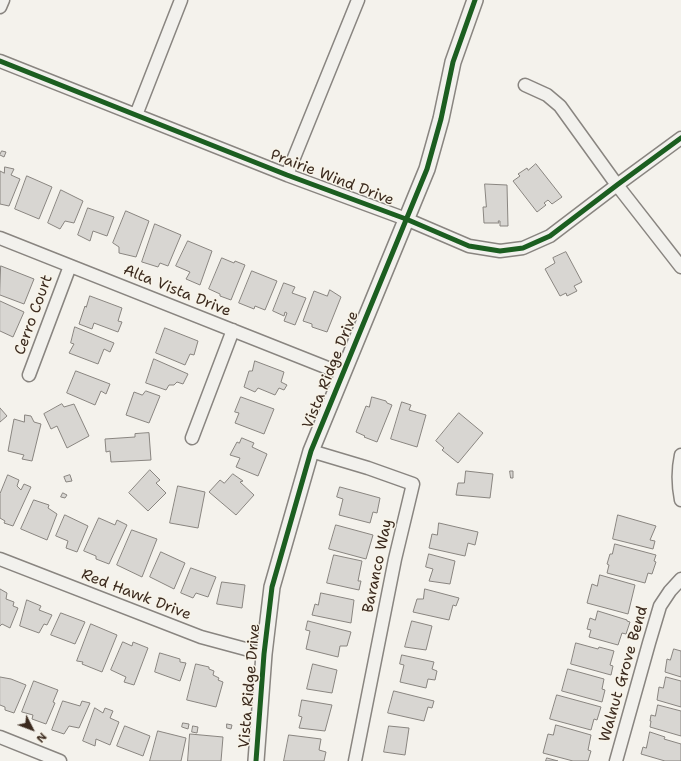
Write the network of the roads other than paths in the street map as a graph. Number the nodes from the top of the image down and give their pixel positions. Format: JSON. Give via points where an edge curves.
{"nodes":[{"id":1,"x":3,"y":0,"type":"edge"},
{"id":2,"x":181,"y":0,"type":"edge"},
{"id":3,"x":358,"y":0,"type":"edge"},
{"id":4,"x":475,"y":0,"type":"edge"},
{"id":5,"x":0,"y":7,"type":"edge"},
{"id":6,"x":0,"y":61,"type":"edge"},
{"id":7,"x":525,"y":85,"type":"dead end"},
{"id":8,"x":136,"y":115,"type":"junction"},
{"id":9,"x":681,"y":138,"type":"edge"},
{"id":10,"x":287,"y":175,"type":"junction"},
{"id":11,"x":617,"y":185,"type":"junction"},
{"id":12,"x":406,"y":219,"type":"junction"},
{"id":13,"x":0,"y":238,"type":"edge"},
{"id":14,"x":70,"y":266,"type":"junction"},
{"id":15,"x":681,"y":267,"type":"edge"},
{"id":16,"x":233,"y":330,"type":"junction"},
{"id":17,"x":343,"y":374,"type":"junction"},
{"id":18,"x":29,"y":375,"type":"dead end"},
{"id":19,"x":192,"y":438,"type":"dead end"},
{"id":20,"x":310,"y":451,"type":"junction"},
{"id":21,"x":681,"y":455,"type":"edge"},
{"id":22,"x":681,"y":500,"type":"edge"},
{"id":23,"x":0,"y":559,"type":"edge"},
{"id":24,"x":681,"y":579,"type":"edge"},
{"id":25,"x":264,"y":654,"type":"junction"},
{"id":26,"x":0,"y":737,"type":"edge"},
{"id":27,"x":60,"y":761,"type":"edge"},
{"id":28,"x":256,"y":761,"type":"edge"},
{"id":29,"x":356,"y":761,"type":"edge"},
{"id":30,"x":616,"y":761,"type":"edge"}],
"edges":[{"from":1,"to":5,"type":"street"},
{"from":2,"to":8,"type":"street"},
{"from":3,"to":10,"type":"street"},
{"from":4,"to":12,"type":"street","name":"Vista Ridge Drive","via":[[453,62],[427,170]]},
{"from":6,"to":8,"type":"street","name":"Prairie Wind Drive"},
{"from":7,"to":11,"type":"street","via":[[547,95],[560,106]]},
{"from":8,"to":10,"type":"street","name":"Prairie Wind Drive"},
{"from":9,"to":11,"type":"street","name":"Prairie Wind Drive"},
{"from":10,"to":12,"type":"street","name":"Prairie Wind Drive"},
{"from":11,"to":12,"type":"street","name":"Prairie Wind Drive","via":[[550,236],[523,248],[500,251],[469,246]]},
{"from":11,"to":15,"type":"street"},
{"from":12,"to":17,"type":"street","name":"Vista Ridge Drive"},
{"from":13,"to":14,"type":"street","name":"Alta Vista Drive"},
{"from":14,"to":16,"type":"street","name":"Alta Vista Drive"},
{"from":14,"to":18,"type":"street","name":"Cerro Court"},
{"from":16,"to":17,"type":"street","name":"Alta Vista Drive"},
{"from":16,"to":19,"type":"street"},
{"from":17,"to":20,"type":"street","name":"Vista Ridge Drive"},
{"from":20,"to":25,"type":"street","name":"Vista Ridge Drive","via":[[272,587]]},
{"from":20,"to":29,"type":"street","name":"Baranco Way","via":[[413,484],[395,559]]},
{"from":21,"to":22,"type":"street"},
{"from":23,"to":25,"type":"street","name":"Red Hawk Drive","via":[[201,638]]},
{"from":24,"to":30,"type":"street","name":"Walnut Grove Bend","via":[[660,606]]},
{"from":25,"to":28,"type":"street","name":"Vista Ridge Drive"},
{"from":26,"to":27,"type":"street"}]}
